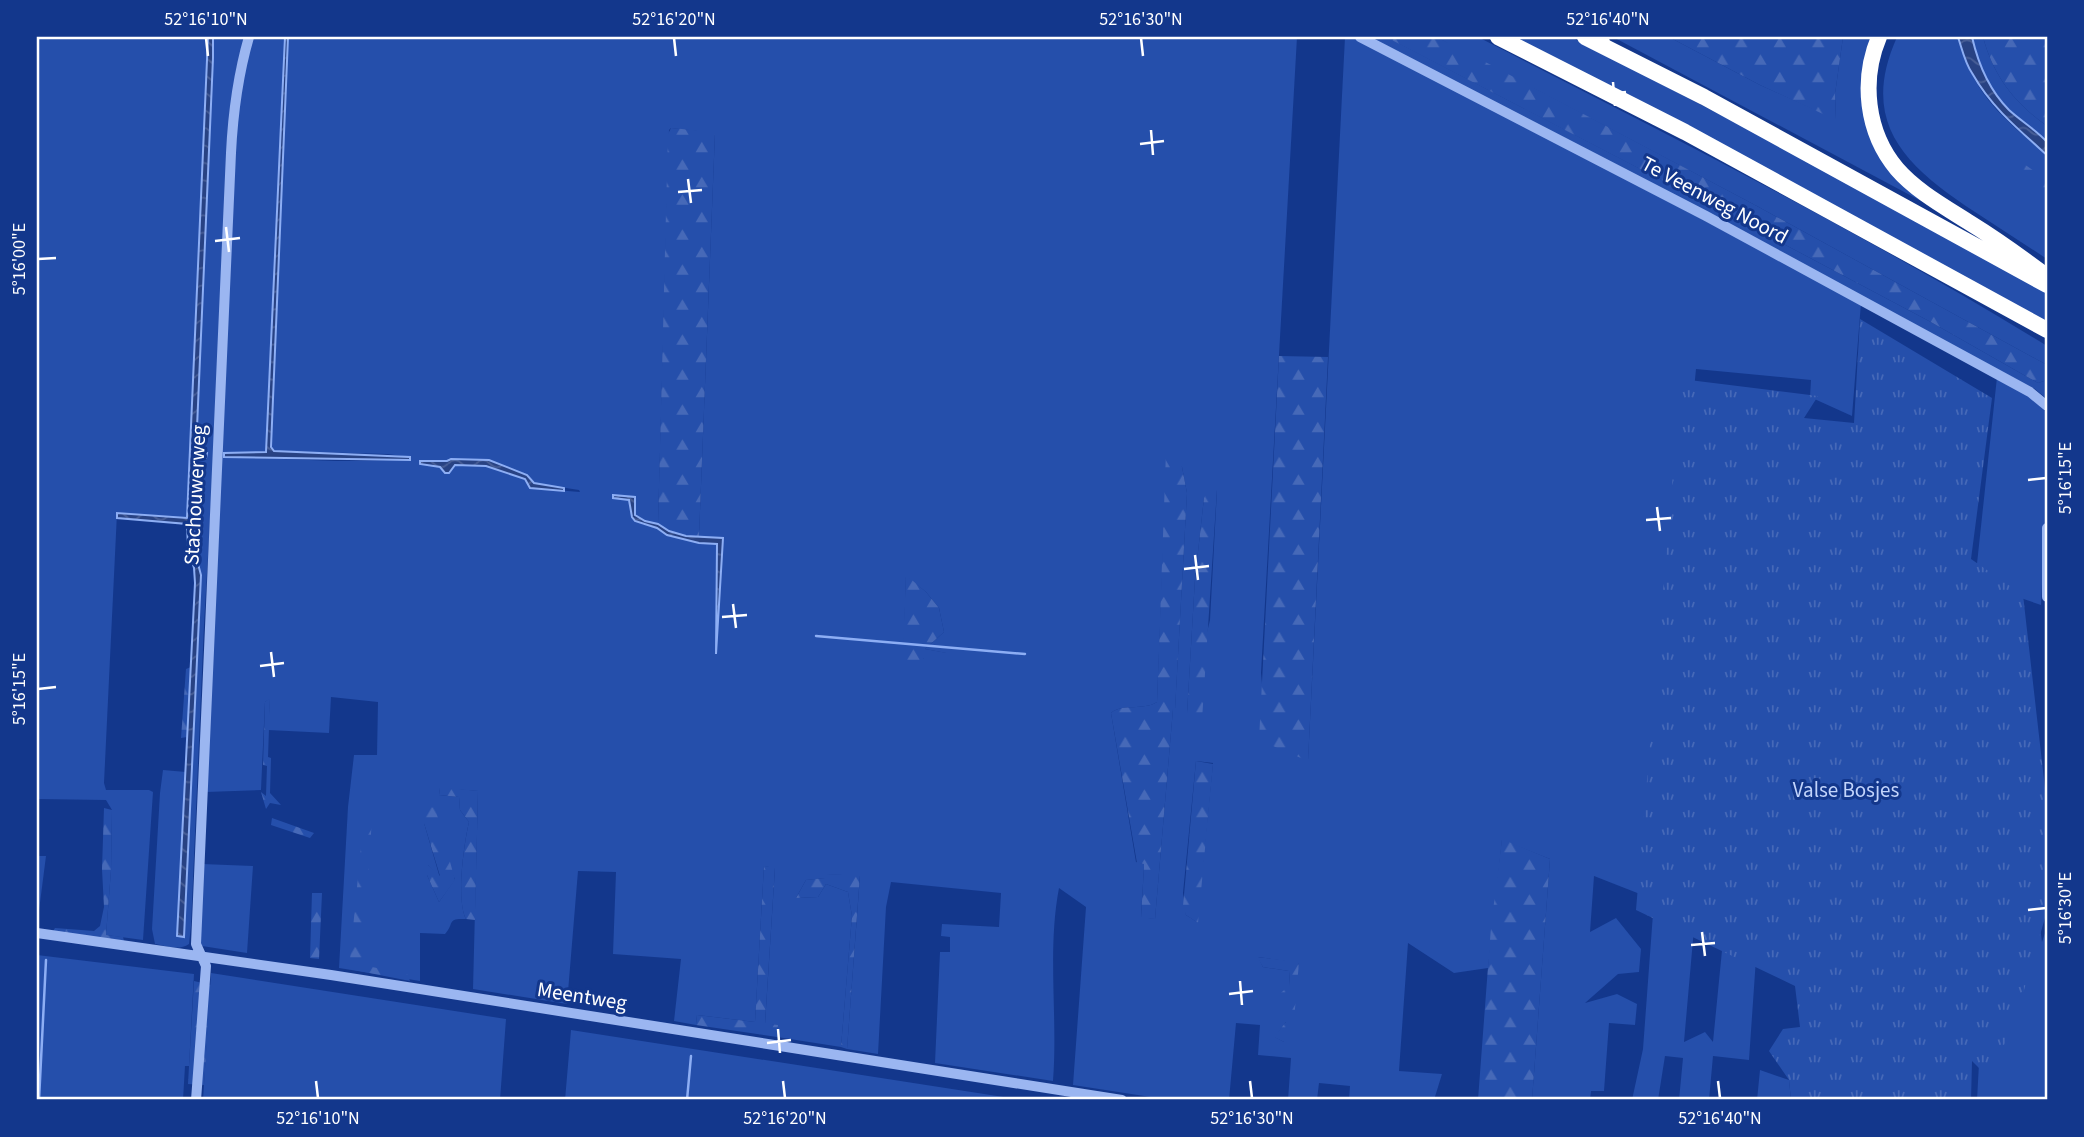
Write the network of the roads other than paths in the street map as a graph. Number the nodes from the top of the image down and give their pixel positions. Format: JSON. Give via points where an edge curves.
{"nodes":[{"id":1,"x":249,"y":37,"type":"edge"},
{"id":2,"x":1360,"y":37,"type":"edge"},
{"id":3,"x":1498,"y":37,"type":"edge"},
{"id":4,"x":1585,"y":37,"type":"edge"},
{"id":5,"x":1879,"y":37,"type":"edge"},
{"id":6,"x":2047,"y":276,"type":"edge"},
{"id":7,"x":2047,"y":285,"type":"edge"},
{"id":8,"x":2047,"y":330,"type":"edge"},
{"id":9,"x":2047,"y":406,"type":"edge"},
{"id":10,"x":2047,"y":528,"type":"edge"},
{"id":11,"x":2047,"y":597,"type":"edge"},
{"id":12,"x":37,"y":933,"type":"edge"},
{"id":13,"x":201,"y":955,"type":"junction"},
{"id":14,"x":196,"y":1100,"type":"edge"},
{"id":15,"x":1122,"y":1100,"type":"edge"}],
"edges":[{"from":1,"to":13,"type":"street","name":"Stachouwerweg","via":[[240,66],[230,153],[196,944]]},
{"from":2,"to":9,"type":"street","name":"Te Veenweg Noord","via":[[1718,222],[2030,392]]},
{"from":3,"to":8,"type":"highway","via":[[1685,132]]},
{"from":4,"to":7,"type":"highway"},
{"from":5,"to":6,"type":"highway","via":[[1868,93],[1877,135],[1896,168],[1934,200]]},
{"from":10,"to":11,"type":"street"},
{"from":12,"to":13,"type":"street","name":"Meentweg"},
{"from":13,"to":14,"type":"street","name":"Stachouwerweg","via":[[206,967]]},
{"from":13,"to":15,"type":"street","name":"Meentweg"}]}
